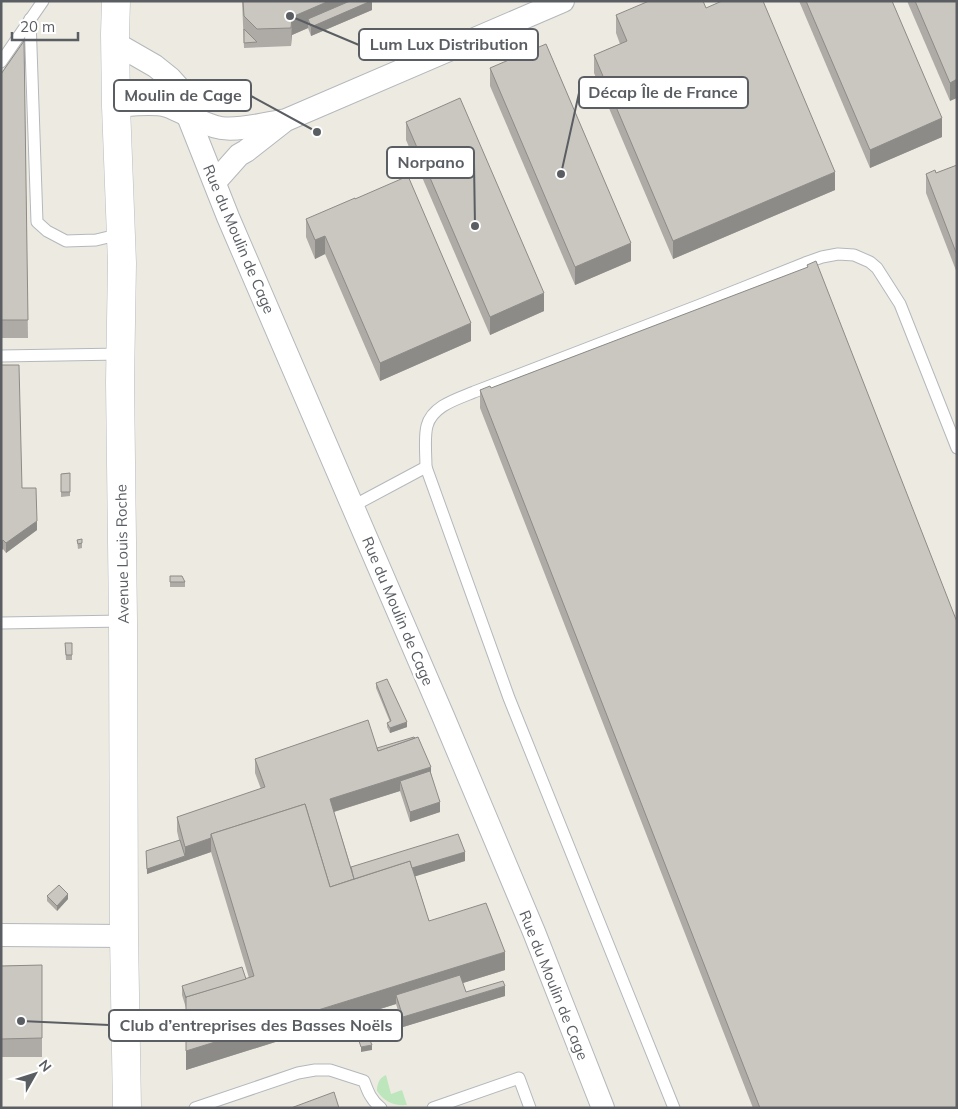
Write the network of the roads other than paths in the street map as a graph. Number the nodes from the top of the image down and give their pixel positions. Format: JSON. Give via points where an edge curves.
{"nodes":[{"id":1,"x":42,"y":1,"type":"edge"},
{"id":2,"x":116,"y":1,"type":"edge"},
{"id":3,"x":562,"y":1,"type":"edge"},
{"id":4,"x":30,"y":19,"type":"junction"},
{"id":5,"x":115,"y":43,"type":"junction"},
{"id":6,"x":1,"y":62,"type":"edge"},
{"id":7,"x":116,"y":106,"type":"junction"},
{"id":8,"x":188,"y":116,"type":"junction"},
{"id":9,"x":286,"y":120,"type":"junction"},
{"id":10,"x":215,"y":182,"type":"junction"},
{"id":11,"x":121,"y":234,"type":"junction"},
{"id":12,"x":121,"y":354,"type":"junction"},
{"id":13,"x":1,"y":356,"type":"edge"},
{"id":14,"x":957,"y":448,"type":"edge"},
{"id":15,"x":426,"y":467,"type":"junction"},
{"id":16,"x":354,"y":506,"type":"junction"},
{"id":17,"x":123,"y":621,"type":"junction"},
{"id":18,"x":1,"y":623,"type":"edge"},
{"id":19,"x":1,"y":935,"type":"edge"},
{"id":20,"x":124,"y":936,"type":"junction"},
{"id":21,"x":127,"y":1108,"type":"edge"},
{"id":22,"x":195,"y":1108,"type":"edge"},
{"id":23,"x":381,"y":1108,"type":"edge"},
{"id":24,"x":433,"y":1108,"type":"edge"},
{"id":25,"x":530,"y":1108,"type":"edge"},
{"id":26,"x":603,"y":1108,"type":"edge"},
{"id":27,"x":674,"y":1108,"type":"edge"}],
"edges":[{"from":1,"to":4,"type":"lane"},
{"from":2,"to":5,"type":"main road","name":"Avenue Louis Roche"},
{"from":3,"to":9,"type":"street"},
{"from":4,"to":6,"type":"lane"},
{"from":4,"to":11,"type":"lane","via":[[37,222],[66,241],[96,240]]},
{"from":5,"to":7,"type":"main road","name":"Avenue Louis Roche"},
{"from":5,"to":8,"type":"street","name":"Rue du Moulin de Cage","via":[[148,61],[170,78],[179,88]]},
{"from":7,"to":8,"type":"street","via":[[165,105]]},
{"from":7,"to":11,"type":"main road","name":"Avenue Louis Roche"},
{"from":8,"to":9,"type":"street","via":[[219,128]]},
{"from":8,"to":10,"type":"street","name":"Rue du Moulin de Cage"},
{"from":9,"to":10,"type":"street","via":[[239,155]]},
{"from":10,"to":16,"type":"street","name":"Rue du Moulin de Cage"},
{"from":11,"to":12,"type":"main road","name":"Avenue Louis Roche"},
{"from":12,"to":13,"type":"lane"},
{"from":12,"to":17,"type":"main road","name":"Avenue Louis Roche"},
{"from":14,"to":15,"type":"lane","via":[[900,304],[870,262],[854,255],[838,254],[822,256],[446,404],[436,411],[427,428]]},
{"from":15,"to":16,"type":"lane"},
{"from":15,"to":27,"type":"lane","via":[[509,698]]},
{"from":16,"to":26,"type":"street","name":"Rue du Moulin de Cage","via":[[534,932]]},
{"from":17,"to":18,"type":"lane"},
{"from":17,"to":20,"type":"main road","name":"Avenue Louis Roche"},
{"from":19,"to":20,"type":"street"},
{"from":20,"to":21,"type":"main road","name":"Avenue Louis Roche"},
{"from":22,"to":23,"type":"lane","via":[[315,1070],[330,1070],[364,1081],[372,1100]]},
{"from":24,"to":25,"type":"lane","via":[[519,1078]]}]}
